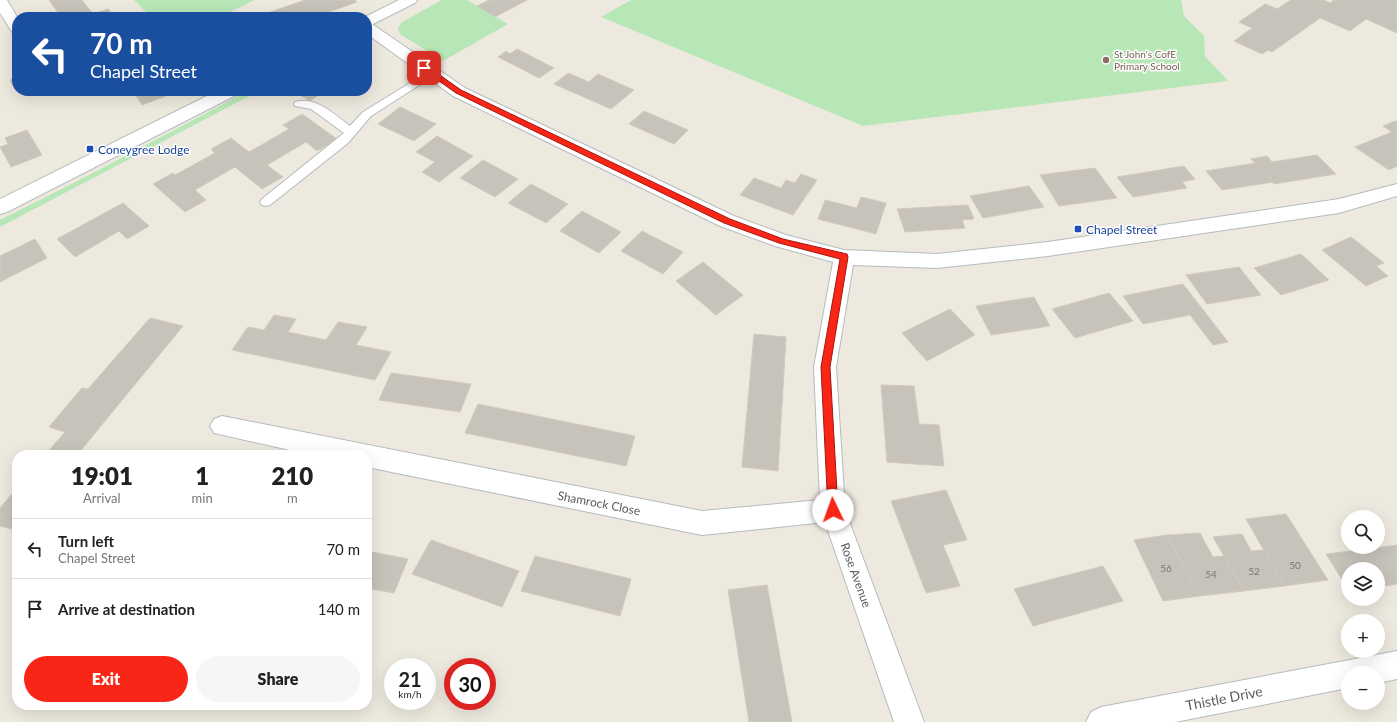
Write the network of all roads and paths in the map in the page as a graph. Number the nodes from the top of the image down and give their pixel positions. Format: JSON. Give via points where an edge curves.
{"nodes":[{"id":1,"x":410,"y":0,"type":"edge"},
{"id":2,"x":0,"y":1,"type":"edge"},
{"id":3,"x":372,"y":19,"type":"edge"},
{"id":4,"x":12,"y":21,"type":"edge"},
{"id":5,"x":372,"y":31,"type":"edge"},
{"id":6,"x":431,"y":73,"type":"junction"},
{"id":7,"x":220,"y":96,"type":"edge"},
{"id":8,"x":299,"y":104,"type":"dead end"},
{"id":9,"x":352,"y":132,"type":"junction"},
{"id":10,"x":1397,"y":190,"type":"edge"},
{"id":11,"x":266,"y":202,"type":"dead end"},
{"id":12,"x":0,"y":207,"type":"edge"},
{"id":13,"x":844,"y":257,"type":"junction"},
{"id":14,"x":222,"y":426,"type":"dead end"},
{"id":15,"x":339,"y":450,"type":"edge"},
{"id":16,"x":372,"y":457,"type":"edge"},
{"id":17,"x":833,"y":510,"type":"junction"},
{"id":18,"x":1397,"y":665,"type":"edge"},
{"id":19,"x":1385,"y":667,"type":"edge"},
{"id":20,"x":1341,"y":675,"type":"edge"},
{"id":21,"x":909,"y":722,"type":"edge"},
{"id":22,"x":1101,"y":722,"type":"edge"}],
"edges":[{"from":1,"to":3,"type":"street"},
{"from":2,"to":4,"type":"street"},
{"from":5,"to":6,"type":"street"},
{"from":6,"to":9,"type":"lane","via":[[366,114]]},
{"from":6,"to":13,"type":"street","via":[[459,92],[727,221],[782,241]]},
{"from":7,"to":12,"type":"street"},
{"from":8,"to":9,"type":"lane","via":[[314,106]]},
{"from":9,"to":11,"type":"lane"},
{"from":10,"to":13,"type":"street","via":[[1339,206],[1048,249],[937,261]]},
{"from":13,"to":17,"type":"street","name":"Rose Avenue","via":[[825,367]]},
{"from":14,"to":15,"type":"street"},
{"from":16,"to":17,"type":"street","name":"Shamrock Close","via":[[702,523]]},
{"from":17,"to":21,"type":"street","name":"Rose Avenue"},
{"from":18,"to":19,"type":"street"},
{"from":20,"to":22,"type":"street","name":"Thistle Drive"}]}
